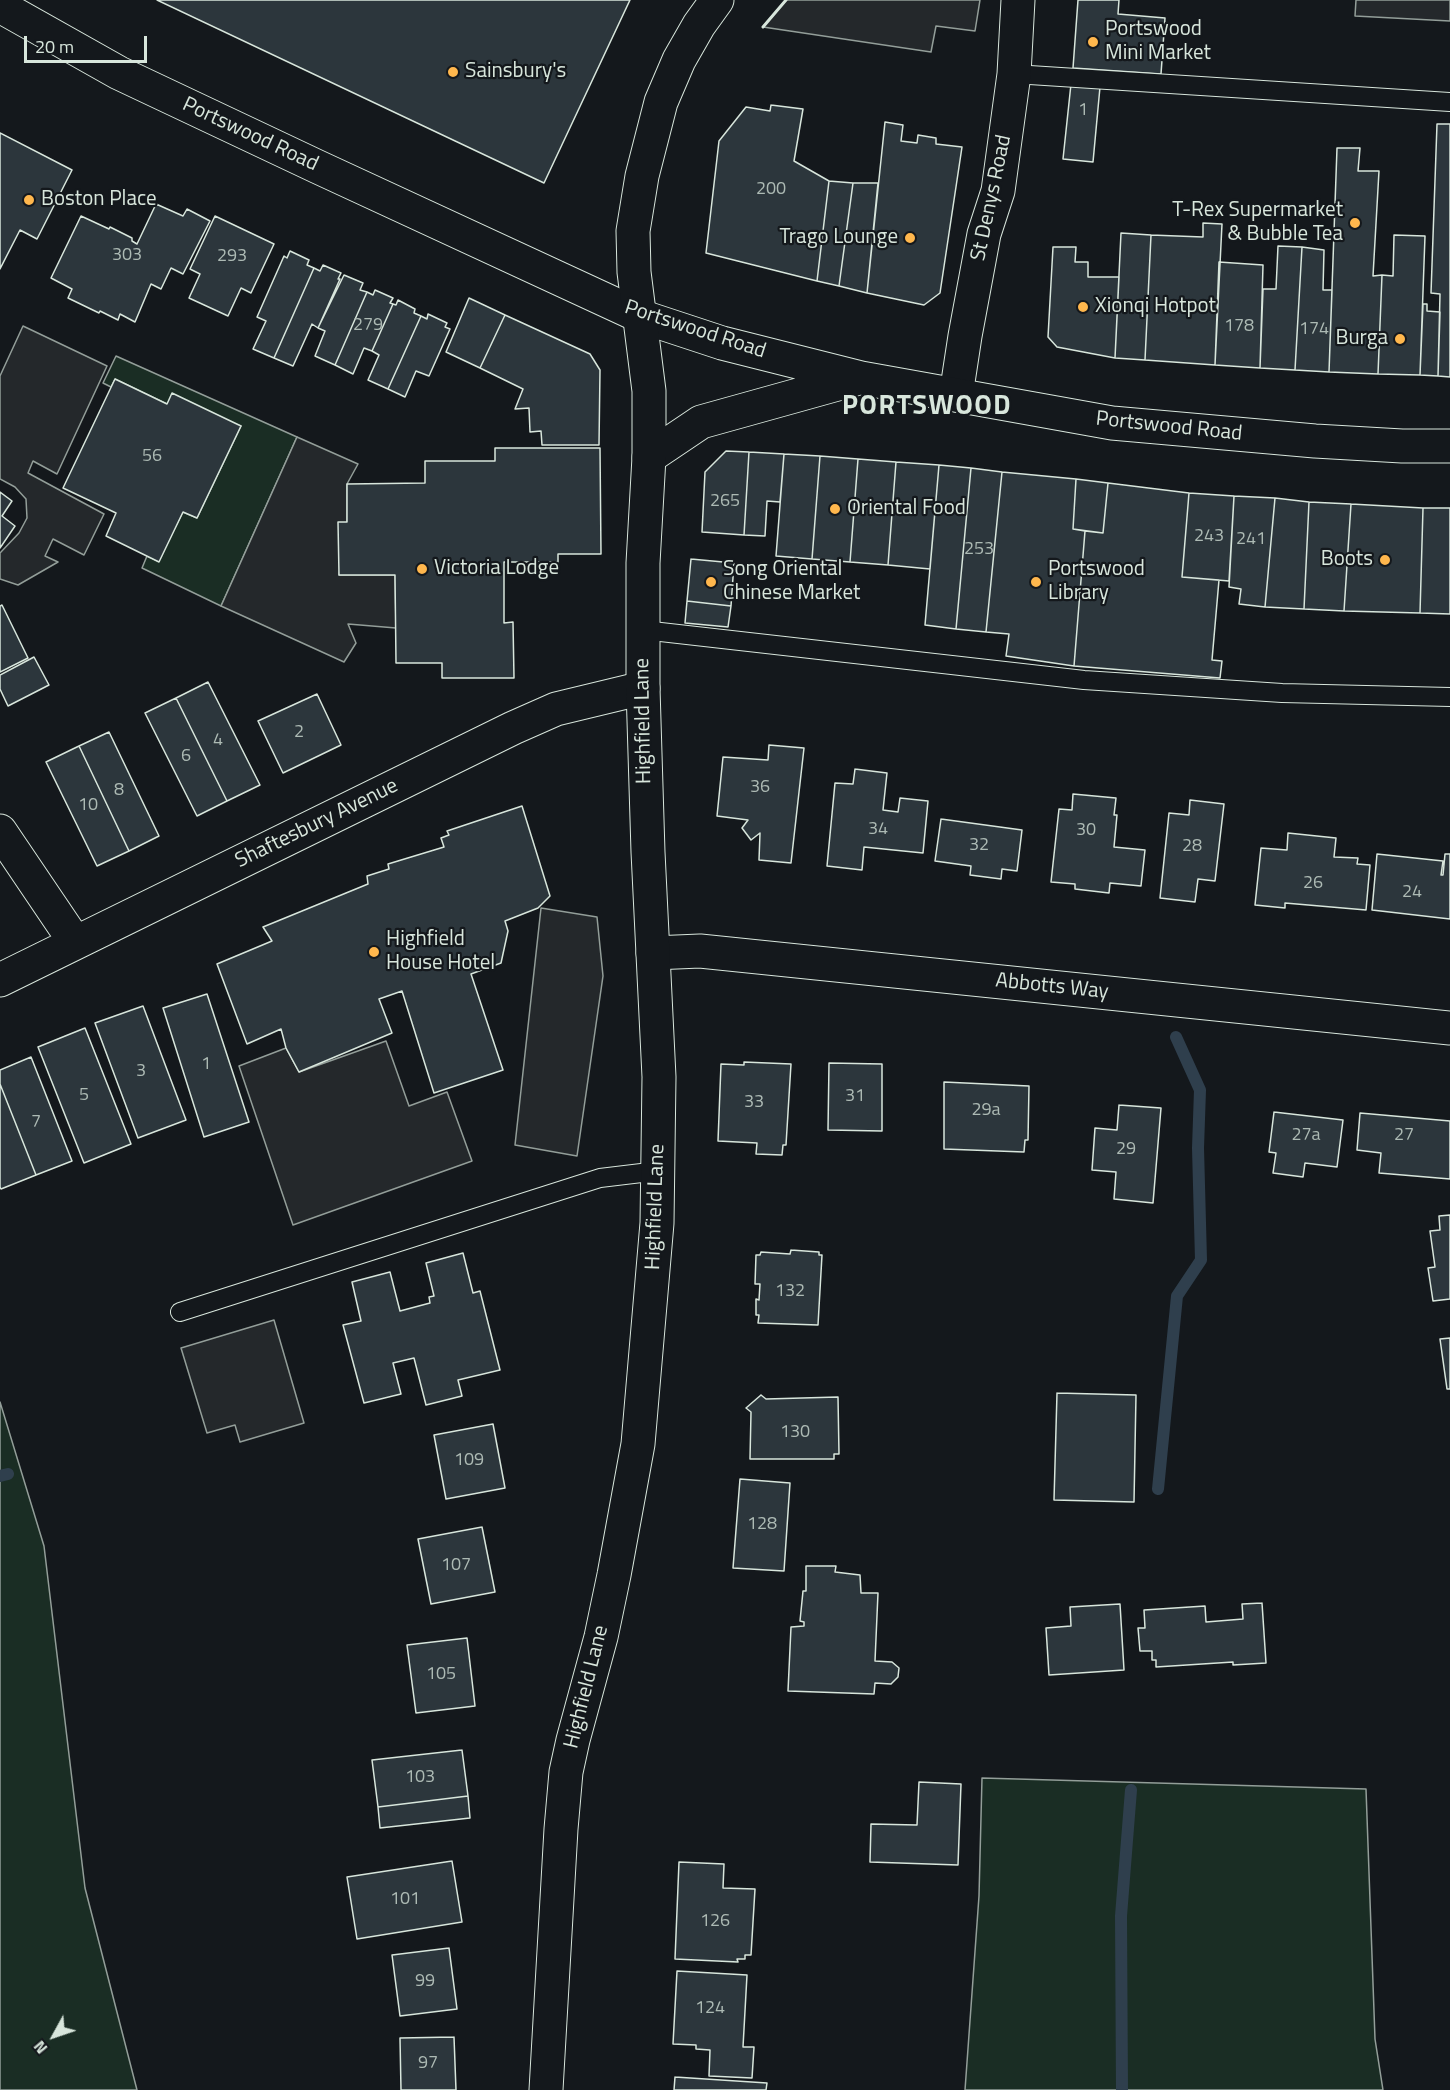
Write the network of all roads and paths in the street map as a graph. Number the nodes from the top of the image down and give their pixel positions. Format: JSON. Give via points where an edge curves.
{"nodes":[{"id":1,"x":717,"y":0,"type":"edge"},
{"id":2,"x":1018,"y":0,"type":"edge"},
{"id":3,"x":0,"y":6,"type":"edge"},
{"id":4,"x":1014,"y":74,"type":"junction"},
{"id":5,"x":1450,"y":102,"type":"edge"},
{"id":6,"x":640,"y":316,"type":"junction"},
{"id":7,"x":861,"y":378,"type":"junction"},
{"id":8,"x":956,"y":395,"type":"junction"},
{"id":9,"x":1450,"y":446,"type":"edge"},
{"id":10,"x":649,"y":457,"type":"junction"},
{"id":11,"x":643,"y":630,"type":"junction"},
{"id":12,"x":642,"y":688,"type":"junction"},
{"id":13,"x":1450,"y":697,"type":"edge"},
{"id":14,"x":0,"y":831,"type":"edge"},
{"id":15,"x":75,"y":942,"type":"junction"},
{"id":16,"x":653,"y":953,"type":"junction"},
{"id":17,"x":0,"y":980,"type":"edge"},
{"id":18,"x":1450,"y":1028,"type":"edge"},
{"id":19,"x":658,"y":1171,"type":"junction"},
{"id":20,"x":180,"y":1311,"type":"dead end"},
{"id":21,"x":546,"y":2090,"type":"edge"}],
"edges":[{"from":1,"to":6,"type":"street","via":[[675,71],[662,102],[642,176],[633,231]]},
{"from":2,"to":4,"type":"street","name":"St Denys Road"},
{"from":3,"to":6,"type":"street","name":"Portswood Road","via":[[119,73]]},
{"from":4,"to":5,"type":"lane"},
{"from":4,"to":8,"type":"street","name":"St Denys Road","via":[[998,191],[984,234]]},
{"from":6,"to":7,"type":"street","name":"Portswood Road","via":[[722,343]]},
{"from":6,"to":10,"type":"street","name":"Highfield Lane","via":[[649,391]]},
{"from":7,"to":8,"type":"street","name":"Portswood Road"},
{"from":7,"to":10,"type":"street","via":[[701,422]]},
{"from":8,"to":9,"type":"street","name":"Portswood Road","via":[[1112,423],[1315,441]]},
{"from":10,"to":11,"type":"street","name":"Highfield Lane"},
{"from":11,"to":12,"type":"street","name":"Highfield Lane"},
{"from":11,"to":13,"type":"lane","via":[[1084,680],[1282,693]]},
{"from":12,"to":15,"type":"street","name":"Shaftesbury Avenue","via":[[556,709],[513,728]]},
{"from":12,"to":16,"type":"street","name":"Highfield Lane"},
{"from":14,"to":15,"type":"street"},
{"from":15,"to":17,"type":"street","name":"Shaftesbury Avenue"},
{"from":16,"to":18,"type":"street","name":"Abbotts Way","via":[[700,951]]},
{"from":16,"to":19,"type":"street","name":"Highfield Lane"},
{"from":19,"to":20,"type":"lane","via":[[600,1178]]},
{"from":19,"to":21,"type":"street","name":"Highfield Lane","via":[[657,1234],[638,1444],[608,1606],[566,1772]]}]}
